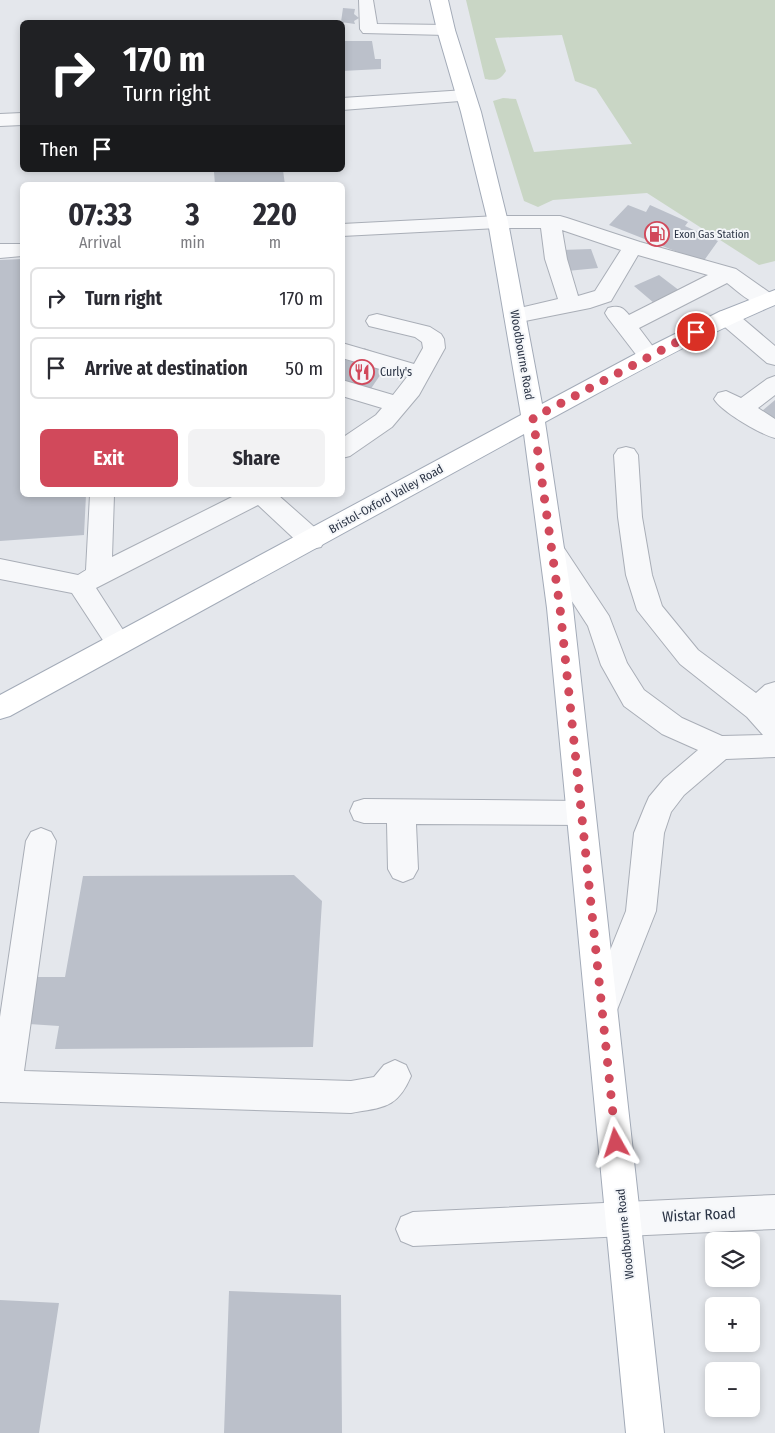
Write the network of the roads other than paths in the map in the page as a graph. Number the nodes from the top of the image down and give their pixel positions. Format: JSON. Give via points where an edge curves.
{"nodes":[{"id":1,"x":439,"y":0,"type":"edge"},
{"id":2,"x":366,"y":2,"type":"dead end"},
{"id":3,"x":446,"y":30,"type":"junction"},
{"id":4,"x":466,"y":96,"type":"junction"},
{"id":5,"x":345,"y":104,"type":"edge"},
{"id":6,"x":20,"y":119,"type":"edge"},
{"id":7,"x":0,"y":120,"type":"edge"},
{"id":8,"x":498,"y":222,"type":"junction"},
{"id":9,"x":551,"y":222,"type":"junction"},
{"id":10,"x":345,"y":230,"type":"edge"},
{"id":11,"x":633,"y":247,"type":"junction"},
{"id":12,"x":20,"y":250,"type":"edge"},
{"id":13,"x":0,"y":251,"type":"edge"},
{"id":14,"x":728,"y":274,"type":"junction"},
{"id":15,"x":603,"y":296,"type":"junction"},
{"id":16,"x":770,"y":298,"type":"edge"},
{"id":17,"x":570,"y":304,"type":"junction"},
{"id":18,"x":515,"y":316,"type":"junction"},
{"id":19,"x":727,"y":317,"type":"junction"},
{"id":20,"x":377,"y":321,"type":"dead end"},
{"id":21,"x":626,"y":326,"type":"junction"},
{"id":22,"x":345,"y":351,"type":"edge"},
{"id":23,"x":649,"y":356,"type":"junction"},
{"id":24,"x":775,"y":358,"type":"edge"},
{"id":25,"x":775,"y":367,"type":"edge"},
{"id":26,"x":420,"y":372,"type":"junction"},
{"id":27,"x":775,"y":384,"type":"edge"},
{"id":28,"x":747,"y":386,"type":"dead end"},
{"id":29,"x":345,"y":389,"type":"edge"},
{"id":30,"x":398,"y":405,"type":"junction"},
{"id":31,"x":533,"y":418,"type":"junction"},
{"id":32,"x":775,"y":430,"type":"edge"},
{"id":33,"x":345,"y":448,"type":"edge"},
{"id":34,"x":626,"y":455,"type":"dead end"},
{"id":35,"x":102,"y":497,"type":"edge"},
{"id":36,"x":253,"y":497,"type":"edge"},
{"id":37,"x":265,"y":497,"type":"edge"},
{"id":38,"x":312,"y":540,"type":"junction"},
{"id":39,"x":553,"y":552,"type":"junction"},
{"id":40,"x":0,"y":569,"type":"edge"},
{"id":41,"x":89,"y":580,"type":"junction"},
{"id":42,"x":119,"y":644,"type":"junction"},
{"id":43,"x":766,"y":701,"type":"edge"},
{"id":44,"x":0,"y":708,"type":"edge"},
{"id":45,"x":775,"y":729,"type":"edge"},
{"id":46,"x":775,"y":746,"type":"edge"},
{"id":47,"x":720,"y":748,"type":"junction"},
{"id":48,"x":364,"y":811,"type":"dead end"},
{"id":49,"x":401,"y":811,"type":"junction"},
{"id":50,"x":581,"y":813,"type":"junction"},
{"id":51,"x":41,"y":841,"type":"dead end"},
{"id":52,"x":404,"y":868,"type":"dead end"},
{"id":53,"x":602,"y":1010,"type":"junction"},
{"id":54,"x":396,"y":1076,"type":"dead end"},
{"id":55,"x":3,"y":1086,"type":"edge"},
{"id":56,"x":775,"y":1212,"type":"edge"},
{"id":57,"x":623,"y":1219,"type":"junction"},
{"id":58,"x":414,"y":1229,"type":"dead end"},
{"id":59,"x":645,"y":1433,"type":"edge"}],
"edges":[{"from":1,"to":3,"type":"main road","name":"Woodbourne Road"},
{"from":2,"to":3,"type":"street","via":[[369,29]]},
{"from":3,"to":4,"type":"main road","name":"Woodbourne Road"},
{"from":4,"to":5,"type":"street"},
{"from":4,"to":8,"type":"main road","name":"Woodbourne Road"},
{"from":6,"to":7,"type":"street"},
{"from":8,"to":9,"type":"street"},
{"from":8,"to":10,"type":"street"},
{"from":8,"to":18,"type":"main road","name":"Woodbourne Road"},
{"from":9,"to":11,"type":"street","via":[[560,222]]},
{"from":9,"to":17,"type":"street","via":[[556,258]]},
{"from":11,"to":14,"type":"street"},
{"from":11,"to":15,"type":"street"},
{"from":12,"to":13,"type":"street"},
{"from":14,"to":16,"type":"street"},
{"from":14,"to":21,"type":"street"},
{"from":15,"to":17,"type":"street"},
{"from":15,"to":21,"type":"street"},
{"from":16,"to":19,"type":"main road","name":"Bristol-Oxford Valley Road"},
{"from":17,"to":18,"type":"street"},
{"from":18,"to":31,"type":"main road","name":"Woodbourne Road"},
{"from":19,"to":23,"type":"main road","name":"Bristol-Oxford Valley Road"},
{"from":19,"to":24,"type":"street"},
{"from":20,"to":26,"type":"street","via":[[411,323],[433,339],[434,348]]},
{"from":21,"to":23,"type":"street"},
{"from":22,"to":26,"type":"street"},
{"from":23,"to":31,"type":"main road","name":"Bristol-Oxford Valley Road"},
{"from":25,"to":28,"type":"street"},
{"from":26,"to":30,"type":"street"},
{"from":27,"to":32,"type":"street","via":[[733,404]]},
{"from":29,"to":30,"type":"street"},
{"from":30,"to":33,"type":"street","via":[[384,421]]},
{"from":31,"to":38,"type":"main road","name":"Bristol-Oxford Valley Road"},
{"from":31,"to":39,"type":"main road","name":"Woodbourne Road"},
{"from":34,"to":43,"type":"street","via":[[636,556],[650,610],[688,657]]},
{"from":35,"to":41,"type":"street"},
{"from":36,"to":41,"type":"street"},
{"from":37,"to":38,"type":"street"},
{"from":38,"to":42,"type":"main road","name":"Bristol-Oxford Valley Road"},
{"from":39,"to":47,"type":"street","via":[[600,624],[614,665],[634,698],[672,726]]},
{"from":39,"to":50,"type":"main road","name":"Woodbourne Road"},
{"from":40,"to":41,"type":"street"},
{"from":41,"to":42,"type":"street"},
{"from":42,"to":44,"type":"main road","name":"Bristol-Oxford Valley Road"},
{"from":43,"to":45,"type":"street"},
{"from":46,"to":47,"type":"street"},
{"from":47,"to":53,"type":"street","via":[[674,787],[658,806],[649,833],[640,911]]},
{"from":48,"to":49,"type":"street"},
{"from":49,"to":50,"type":"street"},
{"from":49,"to":52,"type":"street"},
{"from":50,"to":53,"type":"main road","name":"Woodbourne Road"},
{"from":51,"to":55,"type":"street"},
{"from":53,"to":57,"type":"main road","name":"Woodbourne Road"},
{"from":54,"to":55,"type":"street","via":[[383,1091],[351,1097]]},
{"from":56,"to":57,"type":"street","name":"Wistar Road"},
{"from":57,"to":58,"type":"street","name":"Wistar Road"},
{"from":57,"to":59,"type":"main road","name":"Woodbourne Road"}]}
